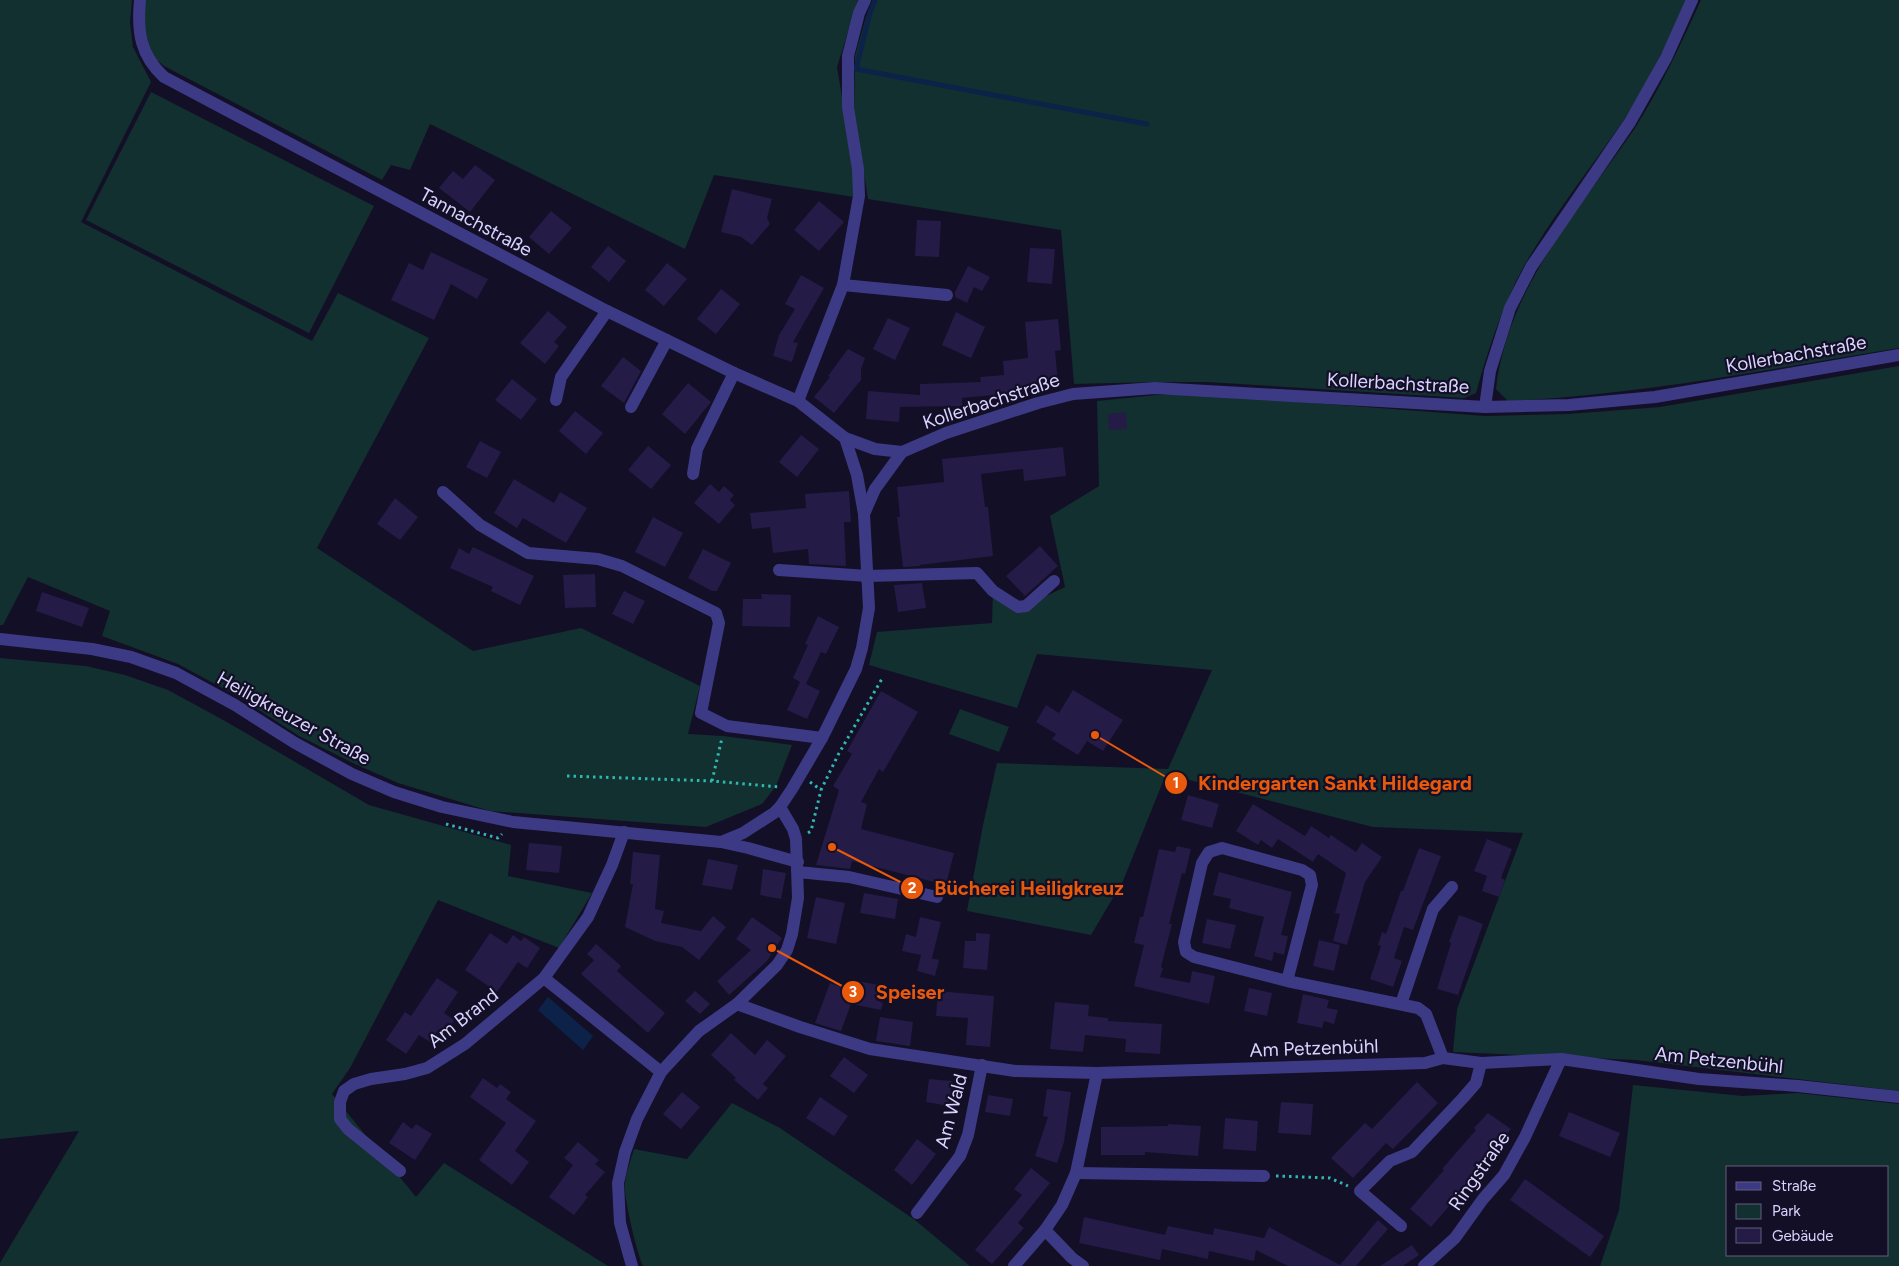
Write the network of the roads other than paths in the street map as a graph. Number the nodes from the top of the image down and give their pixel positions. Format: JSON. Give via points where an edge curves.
{"nodes":[{"id":1,"x":140,"y":0,"type":"edge"},
{"id":2,"x":864,"y":0,"type":"edge"},
{"id":3,"x":1692,"y":0,"type":"edge"},
{"id":4,"x":843,"y":285,"type":"junction"},
{"id":5,"x":947,"y":295,"type":"dead end"},
{"id":6,"x":607,"y":311,"type":"junction"},
{"id":7,"x":667,"y":340,"type":"junction"},
{"id":8,"x":1899,"y":355,"type":"edge"},
{"id":9,"x":734,"y":373,"type":"junction"},
{"id":10,"x":556,"y":400,"type":"dead end"},
{"id":11,"x":798,"y":401,"type":"junction"},
{"id":12,"x":631,"y":407,"type":"dead end"},
{"id":13,"x":1485,"y":407,"type":"junction"},
{"id":14,"x":845,"y":438,"type":"junction"},
{"id":15,"x":902,"y":452,"type":"junction"},
{"id":16,"x":693,"y":474,"type":"dead end"},
{"id":17,"x":443,"y":492,"type":"dead end"},
{"id":18,"x":864,"y":514,"type":"junction"},
{"id":19,"x":779,"y":570,"type":"dead end"},
{"id":20,"x":868,"y":576,"type":"junction"},
{"id":21,"x":1054,"y":580,"type":"dead end"},
{"id":22,"x":0,"y":639,"type":"edge"},
{"id":23,"x":822,"y":738,"type":"junction"},
{"id":24,"x":780,"y":807,"type":"junction"},
{"id":25,"x":624,"y":832,"type":"junction"},
{"id":26,"x":721,"y":842,"type":"junction"},
{"id":27,"x":798,"y":867,"type":"junction"},
{"id":28,"x":1452,"y":887,"type":"dead end"},
{"id":29,"x":937,"y":897,"type":"dead end"},
{"id":30,"x":544,"y":978,"type":"junction"},
{"id":31,"x":1287,"y":981,"type":"junction"},
{"id":32,"x":737,"y":1004,"type":"junction"},
{"id":33,"x":1401,"y":1004,"type":"junction"},
{"id":34,"x":1443,"y":1058,"type":"junction"},
{"id":35,"x":1561,"y":1060,"type":"junction"},
{"id":36,"x":1481,"y":1063,"type":"junction"},
{"id":37,"x":982,"y":1065,"type":"junction"},
{"id":38,"x":661,"y":1072,"type":"junction"},
{"id":39,"x":1097,"y":1073,"type":"junction"},
{"id":40,"x":1899,"y":1097,"type":"edge"},
{"id":41,"x":400,"y":1171,"type":"dead end"},
{"id":42,"x":1076,"y":1173,"type":"junction"},
{"id":43,"x":1264,"y":1176,"type":"road end"},
{"id":44,"x":918,"y":1213,"type":"dead end"},
{"id":45,"x":1401,"y":1226,"type":"dead end"},
{"id":46,"x":1046,"y":1230,"type":"junction"},
{"id":47,"x":1429,"y":1265,"type":"edge"},
{"id":48,"x":632,"y":1266,"type":"edge"},
{"id":49,"x":1014,"y":1266,"type":"edge"},
{"id":50,"x":1083,"y":1266,"type":"edge"}],
"edges":[{"from":1,"to":6,"type":"street","name":"Tannachstraße","via":[[141,43],[153,67],[164,77]]},
{"from":2,"to":4,"type":"street","via":[[848,56],[848,107],[859,196]]},
{"from":3,"to":13,"type":"street","via":[[1666,58],[1630,122],[1531,267],[1510,308],[1490,371]]},
{"from":4,"to":5,"type":"street"},
{"from":4,"to":11,"type":"street"},
{"from":6,"to":7,"type":"street","name":"Tannachstraße"},
{"from":6,"to":10,"type":"street","via":[[561,377]]},
{"from":7,"to":9,"type":"street","name":"Tannachstraße"},
{"from":7,"to":12,"type":"street"},
{"from":8,"to":13,"type":"street","name":"Kollerbachstraße","via":[[1655,397],[1569,405]]},
{"from":9,"to":11,"type":"street","name":"Tannachstraße"},
{"from":9,"to":16,"type":"street","via":[[697,449]]},
{"from":11,"to":14,"type":"street","name":"Tannachstraße"},
{"from":13,"to":15,"type":"street","name":"Kollerbachstraße","via":[[1154,388],[1118,390],[1073,394],[1038,403],[946,433]]},
{"from":14,"to":15,"type":"street","name":"Tannachstraße","via":[[875,449]]},
{"from":14,"to":18,"type":"street","via":[[857,475]]},
{"from":15,"to":18,"type":"street","name":"Heiligkreuzer Straße","via":[[876,489]]},
{"from":17,"to":23,"type":"street","via":[[480,525],[528,553],[598,559],[622,566],[716,613],[719,622],[701,713],[727,726]]},
{"from":18,"to":20,"type":"street","name":"Heiligkreuzer Straße"},
{"from":19,"to":20,"type":"street"},
{"from":20,"to":21,"type":"street","via":[[977,573],[993,591],[1018,607],[1026,606]]},
{"from":20,"to":23,"type":"street","name":"Heiligkreuzer Straße","via":[[869,608],[862,648],[856,669]]},
{"from":22,"to":25,"type":"street","name":"Heiligkreuzer Straße","via":[[92,649],[130,657],[176,673],[352,774],[442,807],[513,822]]},
{"from":23,"to":24,"type":"street","name":"Heiligkreuzer Straße"},
{"from":24,"to":26,"type":"street","name":"Heiligkreuzer Straße","via":[[743,834]]},
{"from":24,"to":27,"type":"street","via":[[796,839]]},
{"from":25,"to":26,"type":"street","name":"Heiligkreuzer Straße"},
{"from":25,"to":30,"type":"street","name":"Am Brand","via":[[588,917]]},
{"from":26,"to":27,"type":"street","name":"Heiligkreuzer Straße","via":[[748,848]]},
{"from":27,"to":29,"type":"street","name":"Heiligkreuzer Straße"},
{"from":27,"to":32,"type":"street","via":[[796,916],[786,950],[777,964]]},
{"from":28,"to":33,"type":"street","via":[[1433,909]]},
{"from":30,"to":38,"type":"street"},
{"from":30,"to":41,"type":"street","name":"Am Brand","via":[[465,1044],[427,1068],[371,1078],[344,1091],[340,1119]]},
{"from":31,"to":31,"type":"street","via":[[1194,957],[1186,952],[1184,942],[1202,863],[1209,852],[1222,848],[1310,875],[1312,885]]},
{"from":31,"to":33,"type":"street"},
{"from":32,"to":37,"type":"street","name":"Am Petzenbühl","via":[[870,1049]]},
{"from":32,"to":38,"type":"street","via":[[698,1032]]},
{"from":33,"to":34,"type":"street","via":[[1418,1008],[1426,1014]]},
{"from":34,"to":36,"type":"street","name":"Am Petzenbühl"},
{"from":34,"to":39,"type":"street","name":"Am Petzenbühl","via":[[1425,1063]]},
{"from":35,"to":36,"type":"street","name":"Am Petzenbühl"},
{"from":35,"to":40,"type":"street","name":"Am Petzenbühl","via":[[1699,1079]]},
{"from":35,"to":47,"type":"street","name":"Ringstraße","via":[[1504,1175],[1455,1238]]},
{"from":36,"to":45,"type":"street","via":[[1476,1083],[1464,1098],[1412,1152],[1390,1161],[1360,1191]]},
{"from":37,"to":39,"type":"street","name":"Am Petzenbühl","via":[[1015,1071]]},
{"from":37,"to":44,"type":"street","name":"Am Wald","via":[[968,1135],[960,1156]]},
{"from":38,"to":48,"type":"street","via":[[637,1119],[618,1183],[620,1222]]},
{"from":39,"to":42,"type":"street"},
{"from":42,"to":43,"type":"street"},
{"from":42,"to":46,"type":"street","via":[[1062,1205]]},
{"from":46,"to":49,"type":"street"},
{"from":46,"to":50,"type":"street"}]}
